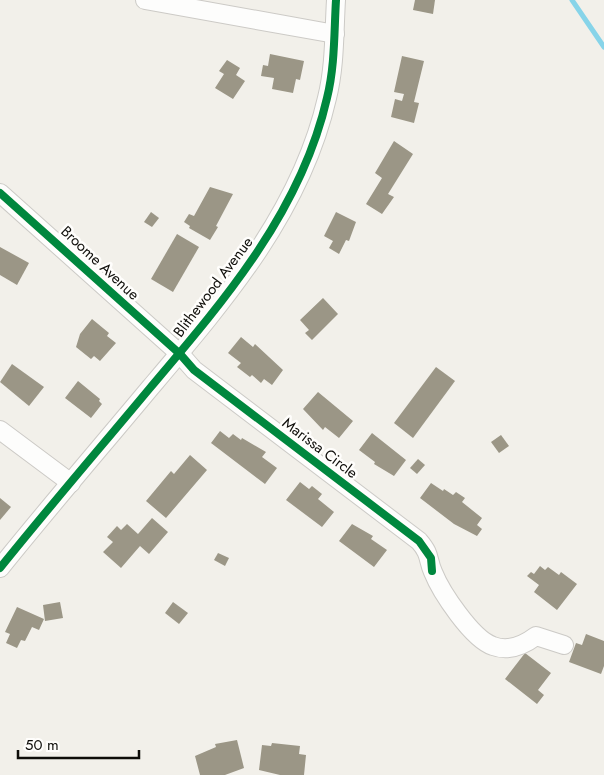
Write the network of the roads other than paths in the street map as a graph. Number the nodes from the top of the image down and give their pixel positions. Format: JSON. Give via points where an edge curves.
{"nodes":[{"id":1,"x":145,"y":0,"type":"edge"},
{"id":2,"x":336,"y":0,"type":"edge"},
{"id":3,"x":335,"y":34,"type":"junction"},
{"id":4,"x":0,"y":193,"type":"edge"},
{"id":5,"x":180,"y":354,"type":"junction"},
{"id":6,"x":0,"y":430,"type":"edge"},
{"id":7,"x":70,"y":483,"type":"junction"},
{"id":8,"x":0,"y":568,"type":"edge"},
{"id":9,"x":564,"y":645,"type":"dead end"}],
"edges":[{"from":1,"to":3,"type":"street"},
{"from":2,"to":3,"type":"street","name":"Blithewood Avenue"},
{"from":3,"to":5,"type":"street","name":"Blithewood Avenue","via":[[332,75],[325,107],[310,151],[284,207],[251,262]]},
{"from":4,"to":5,"type":"street","name":"Broome Avenue"},
{"from":5,"to":7,"type":"street","name":"Blithewood Avenue"},
{"from":5,"to":9,"type":"street","name":"Marissa Circle","via":[[194,370],[419,541],[431,558],[432,571],[458,613],[476,634],[492,646],[508,649],[525,644],[536,636]]},
{"from":6,"to":7,"type":"street"},
{"from":7,"to":8,"type":"street","name":"Blithewood Avenue"}]}
